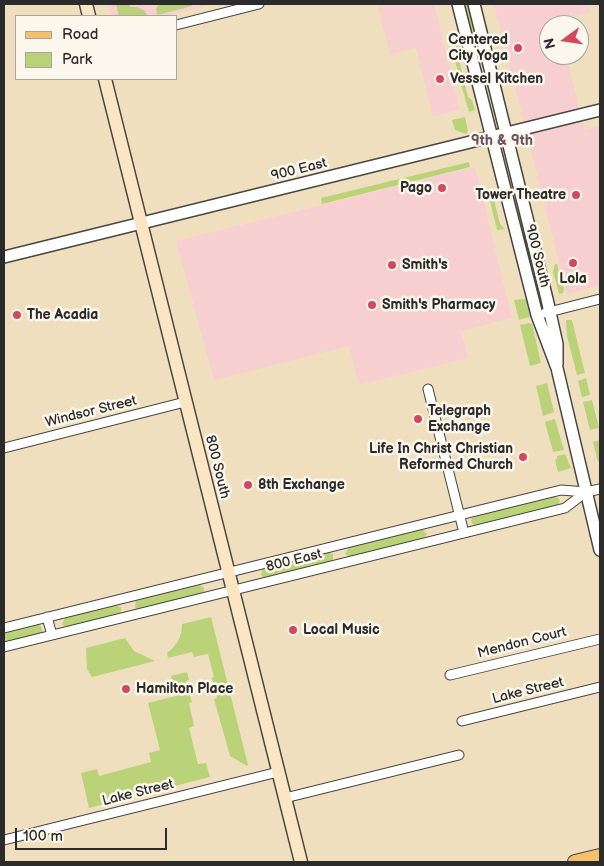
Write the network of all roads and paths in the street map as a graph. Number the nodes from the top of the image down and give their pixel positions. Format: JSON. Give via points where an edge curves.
{"nodes":[{"id":1,"x":259,"y":4,"type":"edge"},
{"id":2,"x":458,"y":4,"type":"edge"},
{"id":3,"x":474,"y":4,"type":"edge"},
{"id":4,"x":178,"y":24,"type":"edge"},
{"id":5,"x":105,"y":80,"type":"edge"},
{"id":6,"x":600,"y":110,"type":"edge"},
{"id":7,"x":505,"y":134,"type":"junction"},
{"id":8,"x":492,"y":137,"type":"junction"},
{"id":9,"x":140,"y":224,"type":"junction"},
{"id":10,"x":4,"y":257,"type":"edge"},
{"id":11,"x":600,"y":299,"type":"edge"},
{"id":12,"x":550,"y":312,"type":"junction"},
{"id":13,"x":536,"y":315,"type":"junction"},
{"id":14,"x":557,"y":368,"type":"junction"},
{"id":15,"x":428,"y":389,"type":"dead end"},
{"id":16,"x":185,"y":402,"type":"junction"},
{"id":17,"x":4,"y":448,"type":"edge"},
{"id":18,"x":600,"y":489,"type":"edge"},
{"id":19,"x":586,"y":492,"type":"junction"},
{"id":20,"x":460,"y":515,"type":"junction"},
{"id":21,"x":464,"y":533,"type":"junction"},
{"id":22,"x":336,"y":545,"type":"junction"},
{"id":23,"x":600,"y":550,"type":"edge"},
{"id":24,"x":341,"y":563,"type":"junction"},
{"id":25,"x":228,"y":572,"type":"junction"},
{"id":26,"x":232,"y":590,"type":"junction"},
{"id":27,"x":122,"y":598,"type":"junction"},
{"id":28,"x":47,"y":617,"type":"junction"},
{"id":29,"x":126,"y":617,"type":"junction"},
{"id":30,"x":4,"y":628,"type":"edge"},
{"id":31,"x":52,"y":635,"type":"junction"},
{"id":32,"x":600,"y":638,"type":"edge"},
{"id":33,"x":4,"y":647,"type":"edge"},
{"id":34,"x":450,"y":675,"type":"dead end"},
{"id":35,"x":600,"y":687,"type":"edge"},
{"id":36,"x":462,"y":721,"type":"dead end"},
{"id":37,"x":459,"y":755,"type":"dead end"},
{"id":38,"x":278,"y":772,"type":"junction"},
{"id":39,"x":285,"y":798,"type":"junction"},
{"id":40,"x":4,"y":840,"type":"edge"},
{"id":41,"x":600,"y":856,"type":"edge"},
{"id":42,"x":301,"y":862,"type":"edge"},
{"id":43,"x":575,"y":862,"type":"edge"}],
"edges":[{"from":1,"to":4,"type":"street"},
{"from":2,"to":8,"type":"street","name":"900 South"},
{"from":3,"to":7,"type":"street","name":"900 South"},
{"from":5,"to":9,"type":"main road","name":"800 South"},
{"from":6,"to":7,"type":"street","name":"900 East"},
{"from":7,"to":8,"type":"street","name":"900 East"},
{"from":7,"to":12,"type":"street","name":"900 South"},
{"from":8,"to":9,"type":"street","name":"900 East"},
{"from":8,"to":13,"type":"street","name":"900 South"},
{"from":9,"to":10,"type":"street","name":"900 East"},
{"from":9,"to":16,"type":"main road","name":"800 South"},
{"from":11,"to":12,"type":"street"},
{"from":12,"to":13,"type":"street"},
{"from":12,"to":14,"type":"street","name":"900 South","via":[[557,344]]},
{"from":13,"to":14,"type":"street","name":"900 South"},
{"from":14,"to":19,"type":"street","name":"900 South"},
{"from":15,"to":20,"type":"street"},
{"from":16,"to":17,"type":"street","name":"Windsor Street"},
{"from":16,"to":25,"type":"main road","name":"800 South"},
{"from":18,"to":19,"type":"street","name":"800 East"},
{"from":19,"to":20,"type":"street","name":"800 East","via":[[560,490]]},
{"from":19,"to":21,"type":"street","name":"800 East","via":[[565,508]]},
{"from":19,"to":23,"type":"street","name":"900 South"},
{"from":20,"to":21,"type":"street"},
{"from":20,"to":22,"type":"street","name":"800 East"},
{"from":21,"to":24,"type":"street","name":"800 East"},
{"from":22,"to":24,"type":"street"},
{"from":22,"to":25,"type":"street","name":"800 East"},
{"from":24,"to":26,"type":"street","name":"800 East"},
{"from":25,"to":26,"type":"main road","name":"800 South"},
{"from":25,"to":27,"type":"street","name":"800 East"},
{"from":26,"to":29,"type":"street","name":"800 East"},
{"from":26,"to":38,"type":"main road","name":"800 South"},
{"from":27,"to":28,"type":"street","name":"800 East"},
{"from":27,"to":29,"type":"street"},
{"from":28,"to":30,"type":"street","name":"800 East"},
{"from":28,"to":31,"type":"street"},
{"from":29,"to":31,"type":"street","name":"800 East"},
{"from":31,"to":33,"type":"street","name":"800 East"},
{"from":32,"to":34,"type":"street","name":"Mendon Court"},
{"from":35,"to":36,"type":"street","name":"Lake Street"},
{"from":37,"to":39,"type":"street"},
{"from":38,"to":39,"type":"main road","name":"800 South"},
{"from":38,"to":40,"type":"street","name":"Lake Street"},
{"from":39,"to":42,"type":"main road","name":"800 South"},
{"from":41,"to":43,"type":"main road"}]}
